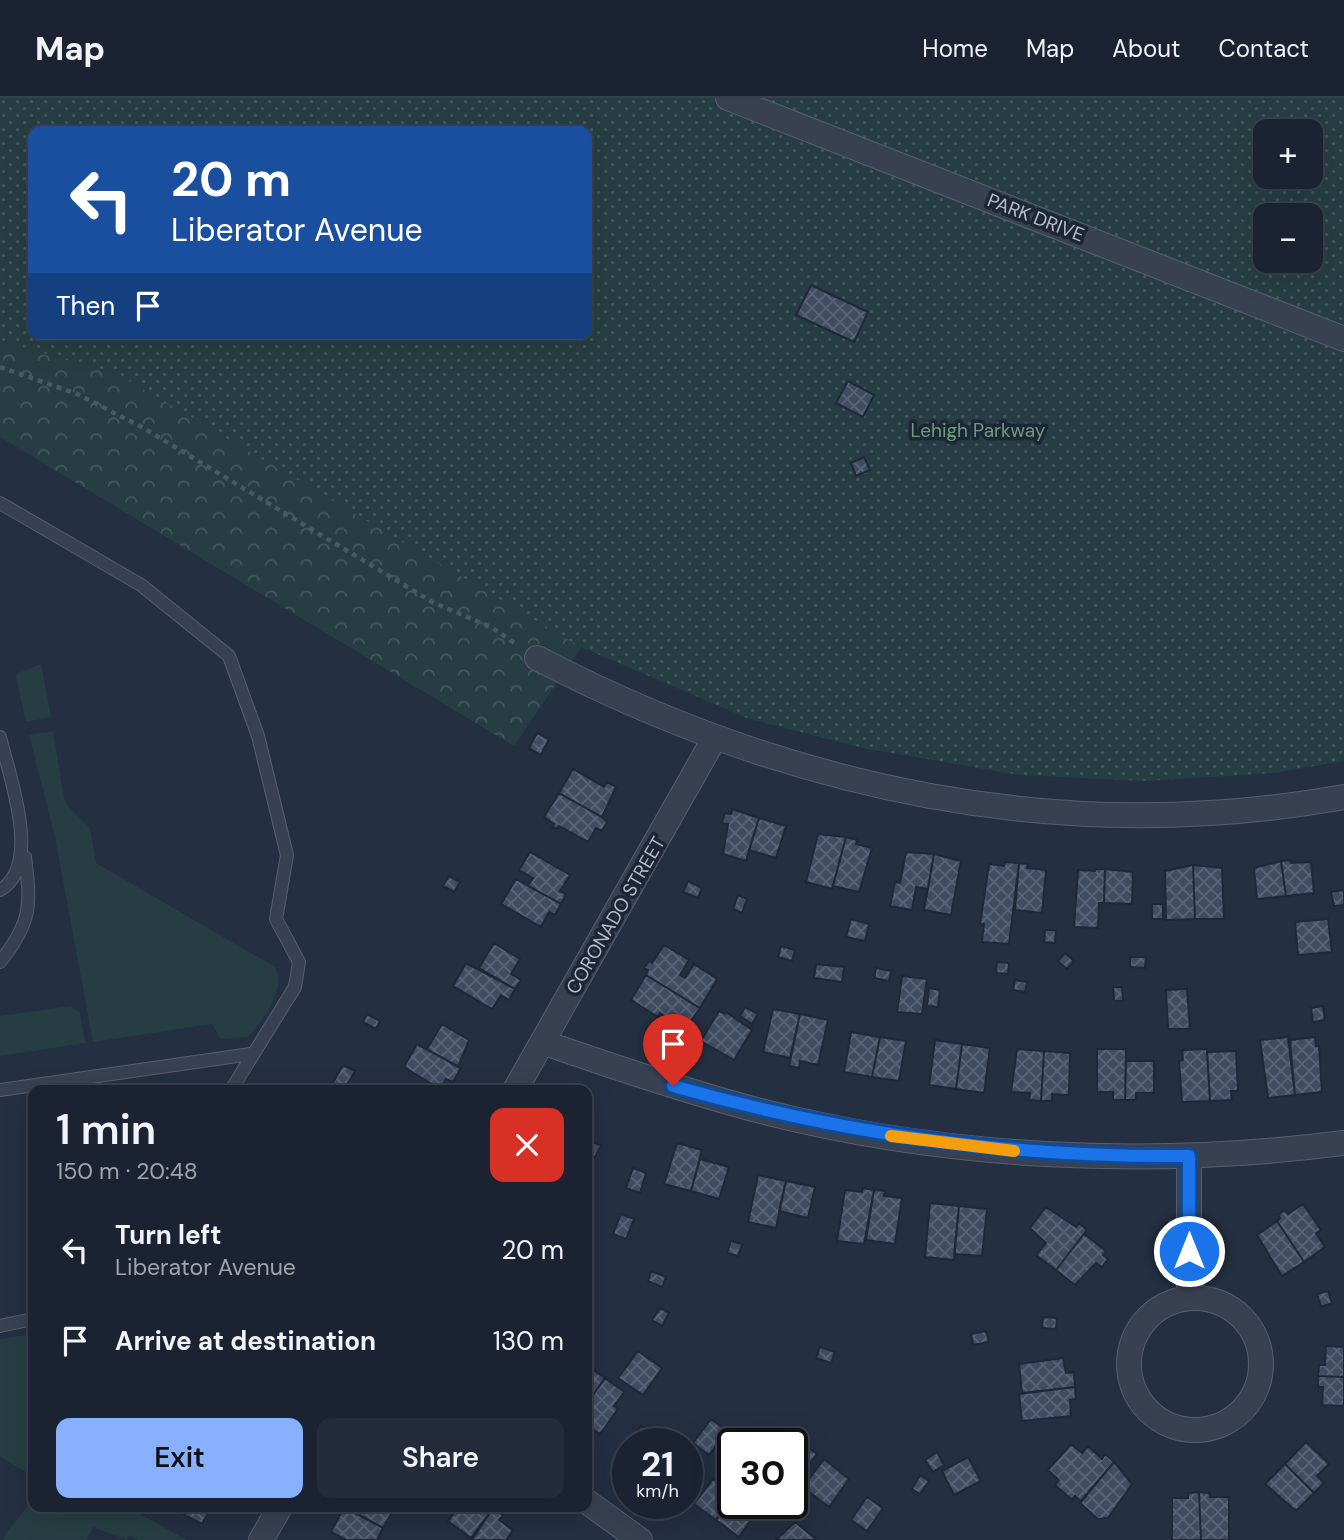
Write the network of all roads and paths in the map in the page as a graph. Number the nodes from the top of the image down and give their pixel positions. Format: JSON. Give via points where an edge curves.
{"nodes":[{"id":1,"x":728,"y":98,"type":"edge"},
{"id":2,"x":1344,"y":339,"type":"edge"},
{"id":3,"x":0,"y":367,"type":"edge"},
{"id":4,"x":0,"y":503,"type":"edge"},
{"id":5,"x":537,"y":658,"type":"joint"},
{"id":6,"x":0,"y":737,"type":"edge"},
{"id":7,"x":714,"y":739,"type":"junction"},
{"id":8,"x":1344,"y":797,"type":"edge"},
{"id":9,"x":23,"y":842,"type":"junction"},
{"id":10,"x":0,"y":890,"type":"edge"},
{"id":11,"x":0,"y":962,"type":"edge"},
{"id":12,"x":542,"y":1042,"type":"junction"},
{"id":13,"x":251,"y":1054,"type":"junction"},
{"id":14,"x":35,"y":1085,"type":"edge"},
{"id":15,"x":234,"y":1085,"type":"edge"},
{"id":16,"x":518,"y":1085,"type":"edge"},
{"id":17,"x":28,"y":1086,"type":"edge"},
{"id":18,"x":0,"y":1090,"type":"edge"},
{"id":19,"x":1344,"y":1143,"type":"edge"},
{"id":20,"x":1189,"y":1156,"type":"junction"},
{"id":21,"x":1189,"y":1298,"type":"junction"},
{"id":22,"x":28,"y":1320,"type":"edge"},
{"id":23,"x":0,"y":1326,"type":"edge"},
{"id":24,"x":592,"y":1505,"type":"edge"},
{"id":25,"x":277,"y":1512,"type":"edge"},
{"id":26,"x":261,"y":1540,"type":"edge"},
{"id":27,"x":640,"y":1540,"type":"edge"}],
"edges":[{"from":1,"to":2,"type":"street","name":"PARK DRIVE"},
{"from":3,"to":5,"type":"path","via":[[76,394],[140,426],[434,603],[491,627]]},
{"from":4,"to":13,"type":"lane","via":[[141,585],[229,656],[258,736],[287,855],[276,919],[299,962],[295,987]]},
{"from":5,"to":7,"type":"street"},
{"from":6,"to":9,"type":"lane"},
{"from":7,"to":8,"type":"street","via":[[836,777],[1003,807],[1166,815]]},
{"from":7,"to":12,"type":"street","name":"CORONADO STREET"},
{"from":9,"to":10,"type":"lane","via":[[18,870]]},
{"from":9,"to":11,"type":"lane","via":[[31,903],[15,943]]},
{"from":12,"to":16,"type":"street","name":"CORONADO STREET"},
{"from":12,"to":20,"type":"street","via":[[646,1079],[752,1109],[860,1131],[1024,1152]]},
{"from":13,"to":14,"type":"lane"},
{"from":13,"to":15,"type":"lane"},
{"from":17,"to":18,"type":"lane"},
{"from":19,"to":20,"type":"street"},
{"from":20,"to":21,"type":"street"},
{"from":21,"to":21,"type":"street","via":[[1168,1303],[1137,1331],[1129,1371],[1134,1391],[1162,1422],[1182,1430],[1205,1430],[1226,1423],[1244,1409],[1262,1368],[1259,1345],[1248,1325],[1212,1300]]},
{"from":22,"to":23,"type":"lane"},
{"from":24,"to":27,"type":"street"},
{"from":25,"to":26,"type":"street"}]}
